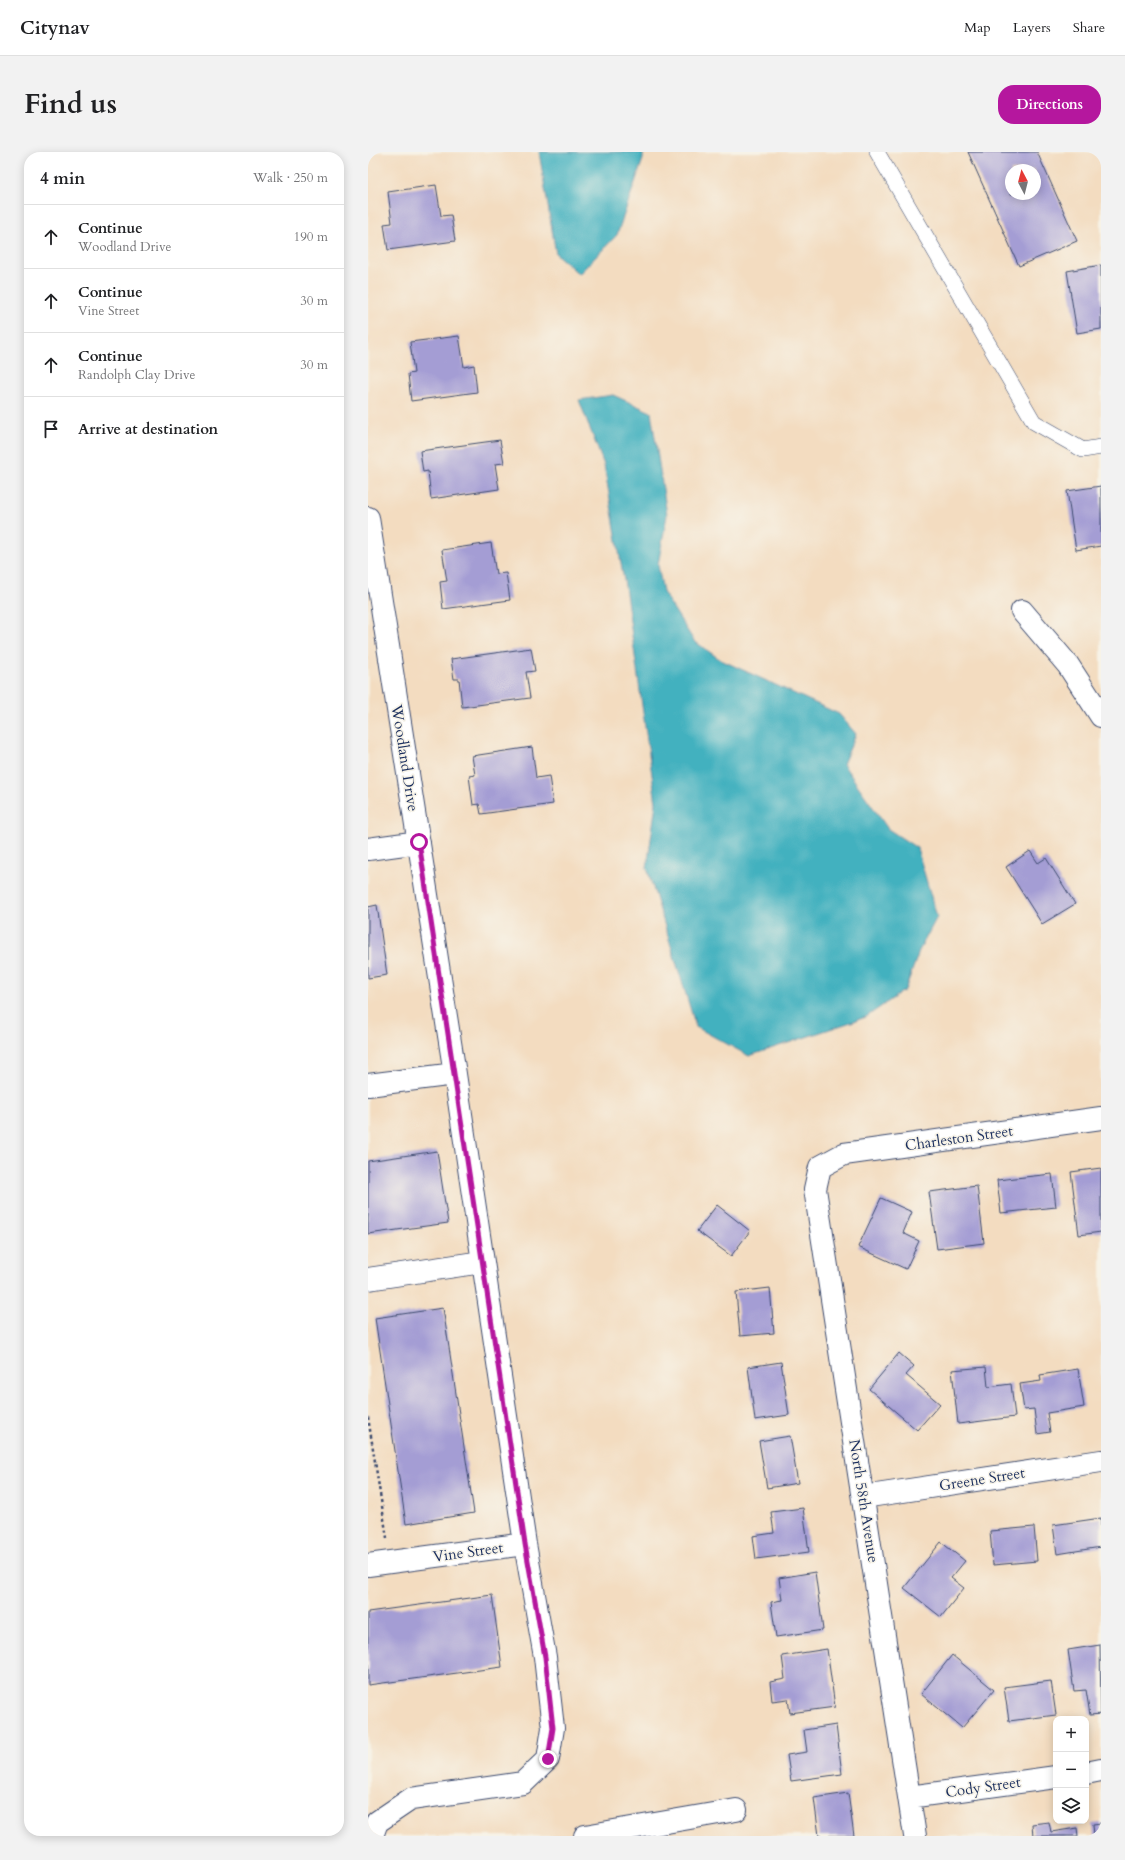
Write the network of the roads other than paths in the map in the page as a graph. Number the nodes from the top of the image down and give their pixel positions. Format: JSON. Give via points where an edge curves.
{"nodes":[{"id":1,"x":877,"y":152,"type":"edge"},
{"id":2,"x":1101,"y":447,"type":"edge"},
{"id":3,"x":368,"y":518,"type":"edge"},
{"id":4,"x":1022,"y":611,"type":"dead end"},
{"id":5,"x":1101,"y":716,"type":"edge"},
{"id":6,"x":419,"y":842,"type":"junction"},
{"id":7,"x":368,"y":849,"type":"edge"},
{"id":8,"x":455,"y":1074,"type":"junction"},
{"id":9,"x":368,"y":1085,"type":"edge"},
{"id":10,"x":1101,"y":1118,"type":"edge"},
{"id":11,"x":820,"y":1167,"type":"joint"},
{"id":12,"x":482,"y":1262,"type":"junction"},
{"id":13,"x":368,"y":1279,"type":"edge"},
{"id":14,"x":1101,"y":1461,"type":"edge"},
{"id":15,"x":863,"y":1497,"type":"junction"},
{"id":16,"x":525,"y":1544,"type":"junction"},
{"id":17,"x":368,"y":1565,"type":"edge"},
{"id":18,"x":1101,"y":1770,"type":"edge"},
{"id":19,"x":1089,"y":1772,"type":"edge"},
{"id":20,"x":1053,"y":1777,"type":"edge"},
{"id":21,"x":910,"y":1797,"type":"junction"},
{"id":22,"x":736,"y":1810,"type":"dead end"},
{"id":23,"x":372,"y":1836,"type":"edge"},
{"id":24,"x":585,"y":1836,"type":"edge"},
{"id":25,"x":915,"y":1836,"type":"edge"}],
"edges":[{"from":1,"to":2,"type":"lane","via":[[1034,422],[1083,450]]},
{"from":3,"to":6,"type":"street","name":"Woodland Drive"},
{"from":4,"to":5,"type":"street","via":[[1068,665]]},
{"from":6,"to":7,"type":"street"},
{"from":6,"to":8,"type":"street","name":"Woodland Drive"},
{"from":8,"to":9,"type":"street"},
{"from":8,"to":12,"type":"street","name":"Woodland Drive"},
{"from":10,"to":11,"type":"street","name":"Charleston Street","via":[[844,1154]]},
{"from":11,"to":15,"type":"street","name":"North 58th Avenue","via":[[815,1189]]},
{"from":12,"to":13,"type":"street"},
{"from":12,"to":16,"type":"street","name":"Woodland Drive"},
{"from":14,"to":15,"type":"street","name":"Greene Street"},
{"from":15,"to":21,"type":"street","name":"North 58th Avenue"},
{"from":16,"to":17,"type":"street","name":"Vine Street"},
{"from":16,"to":23,"type":"street","name":"Vine Street","via":[[545,1657],[553,1728],[548,1759],[523,1783],[411,1799],[377,1822]]},
{"from":18,"to":19,"type":"street"},
{"from":20,"to":21,"type":"street","name":"Cody Street"},
{"from":21,"to":25,"type":"street","name":"North 58th Avenue"},
{"from":22,"to":24,"type":"street"}]}
